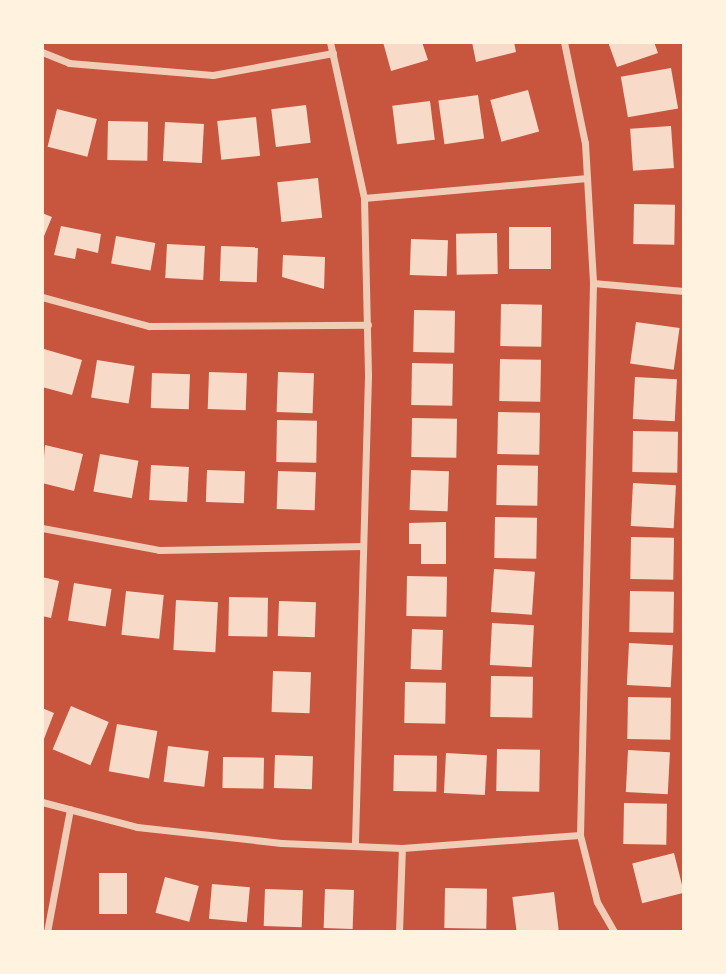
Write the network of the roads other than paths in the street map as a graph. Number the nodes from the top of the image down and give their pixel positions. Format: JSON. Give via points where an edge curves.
{"nodes":[{"id":1,"x":330,"y":42,"type":"edge"},
{"id":2,"x":564,"y":42,"type":"edge"},
{"id":3,"x":42,"y":52,"type":"edge"},
{"id":4,"x":333,"y":53,"type":"junction"},
{"id":5,"x":587,"y":178,"type":"junction"},
{"id":6,"x":364,"y":198,"type":"junction"},
{"id":7,"x":593,"y":283,"type":"junction"},
{"id":8,"x":684,"y":291,"type":"edge"},
{"id":9,"x":42,"y":298,"type":"edge"},
{"id":10,"x":368,"y":325,"type":"junction"},
{"id":11,"x":42,"y":528,"type":"edge"},
{"id":12,"x":363,"y":546,"type":"junction"},
{"id":13,"x":42,"y":802,"type":"edge"},
{"id":14,"x":70,"y":809,"type":"junction"},
{"id":15,"x":580,"y":835,"type":"junction"},
{"id":16,"x":355,"y":844,"type":"junction"},
{"id":17,"x":402,"y":848,"type":"junction"},
{"id":18,"x":47,"y":932,"type":"edge"},
{"id":19,"x":399,"y":932,"type":"edge"},
{"id":20,"x":614,"y":932,"type":"edge"}],
"edges":[{"from":1,"to":4,"type":"street"},
{"from":2,"to":5,"type":"street"},
{"from":3,"to":4,"type":"street","via":[[69,63],[213,75]]},
{"from":4,"to":6,"type":"street"},
{"from":5,"to":6,"type":"street"},
{"from":5,"to":7,"type":"street"},
{"from":6,"to":10,"type":"street"},
{"from":7,"to":8,"type":"street"},
{"from":7,"to":15,"type":"street"},
{"from":9,"to":10,"type":"street","via":[[149,326]]},
{"from":10,"to":12,"type":"street"},
{"from":11,"to":12,"type":"street","via":[[159,550]]},
{"from":12,"to":16,"type":"street"},
{"from":13,"to":14,"type":"street"},
{"from":14,"to":16,"type":"street","via":[[221,839]]},
{"from":14,"to":18,"type":"street"},
{"from":15,"to":17,"type":"street"},
{"from":15,"to":20,"type":"street","via":[[597,902]]},
{"from":16,"to":17,"type":"street"},
{"from":17,"to":19,"type":"street"}]}
